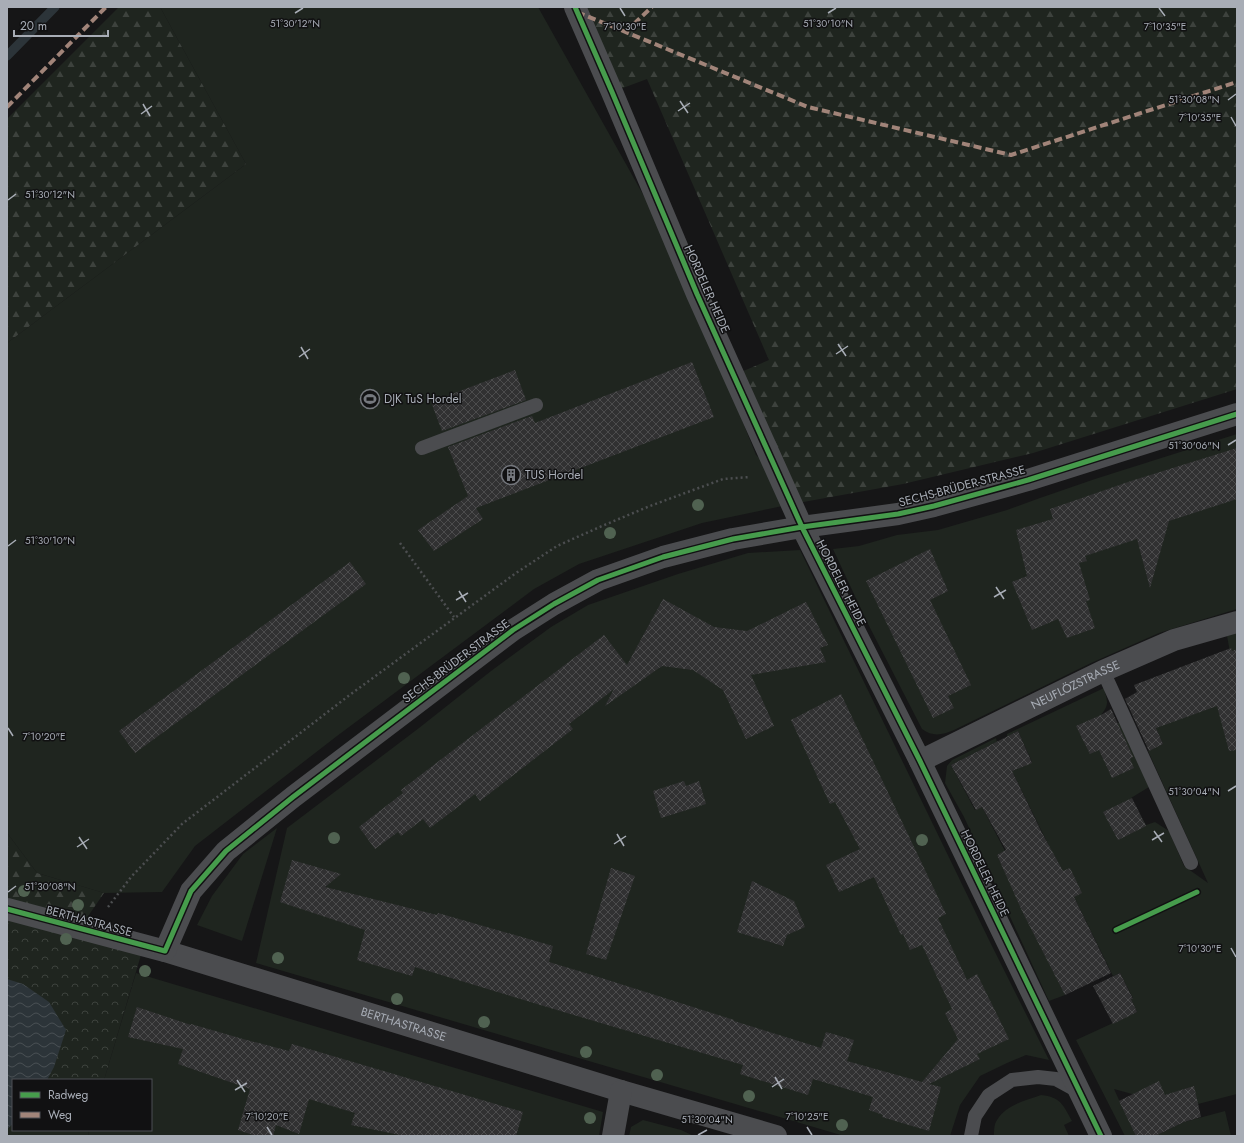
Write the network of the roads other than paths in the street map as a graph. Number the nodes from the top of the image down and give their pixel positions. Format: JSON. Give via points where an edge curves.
{"nodes":[{"id":1,"x":575,"y":7,"type":"edge"},
{"id":2,"x":536,"y":405,"type":"dead end"},
{"id":3,"x":1237,"y":414,"type":"edge"},
{"id":4,"x":422,"y":448,"type":"dead end"},
{"id":5,"x":802,"y":527,"type":"junction"},
{"id":6,"x":1237,"y":622,"type":"edge"},
{"id":7,"x":1103,"y":671,"type":"junction"},
{"id":8,"x":920,"y":761,"type":"junction"},
{"id":9,"x":1191,"y":863,"type":"dead end"},
{"id":10,"x":7,"y":909,"type":"edge"},
{"id":11,"x":165,"y":951,"type":"junction"},
{"id":12,"x":621,"y":1091,"type":"junction"},
{"id":13,"x":1078,"y":1091,"type":"junction"},
{"id":14,"x":613,"y":1136,"type":"edge"},
{"id":15,"x":776,"y":1136,"type":"edge"},
{"id":16,"x":971,"y":1136,"type":"edge"},
{"id":17,"x":1101,"y":1136,"type":"edge"}],
"edges":[{"from":1,"to":5,"type":"street","name":"HORDELER HEIDE","via":[[697,294]]},
{"from":2,"to":4,"type":"lane"},
{"from":3,"to":5,"type":"street","name":"SECHS-BRÜDER-STRASSE","via":[[1028,480],[934,506],[898,514]]},
{"from":5,"to":8,"type":"street","name":"HORDELER HEIDE"},
{"from":5,"to":11,"type":"street","name":"SECHS-BRÜDER-STRASSE","via":[[733,539],[663,557],[598,580],[513,630],[226,851],[192,891]]},
{"from":6,"to":7,"type":"street","name":"NEUFLÖZSTRASSE","via":[[1174,640]]},
{"from":7,"to":8,"type":"street","name":"NEUFLÖZSTRASSE"},
{"from":7,"to":9,"type":"lane"},
{"from":8,"to":13,"type":"street","name":"HORDELER HEIDE"},
{"from":10,"to":11,"type":"street","name":"BERTHASTRASSE"},
{"from":11,"to":12,"type":"street","name":"BERTHASTRASSE"},
{"from":12,"to":14,"type":"street"},
{"from":12,"to":15,"type":"street","name":"BERTHASTRASSE"},
{"from":13,"to":16,"type":"lane","via":[[1056,1079],[1038,1077],[1012,1080],[989,1095],[975,1116]]},
{"from":13,"to":17,"type":"street","name":"HORDELER HEIDE"}]}
